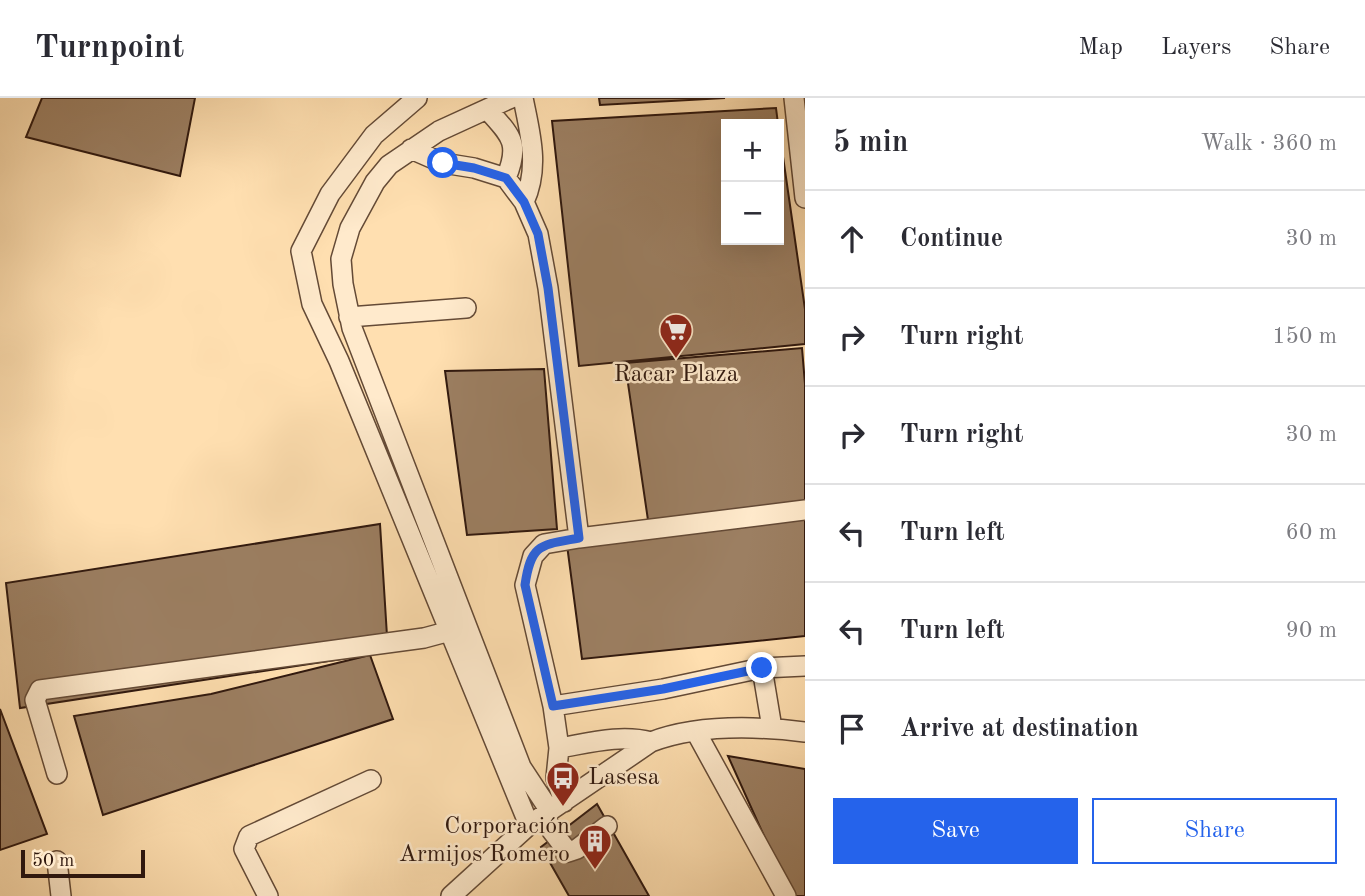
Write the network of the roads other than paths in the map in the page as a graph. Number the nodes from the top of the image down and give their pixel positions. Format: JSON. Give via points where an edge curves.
{"nodes":[{"id":1,"x":417,"y":98,"type":"edge"},
{"id":2,"x":511,"y":98,"type":"edge"},
{"id":3,"x":523,"y":98,"type":"edge"},
{"id":4,"x":794,"y":98,"type":"edge"},
{"id":5,"x":487,"y":109,"type":"junction"},
{"id":6,"x":411,"y":149,"type":"junction"},
{"id":7,"x":534,"y":149,"type":"junction"},
{"id":8,"x":512,"y":152,"type":"junction"},
{"id":9,"x":506,"y":178,"type":"junction"},
{"id":10,"x":805,"y":198,"type":"edge"},
{"id":11,"x":524,"y":202,"type":"junction"},
{"id":12,"x":466,"y":308,"type":"dead end"},
{"id":13,"x":349,"y":317,"type":"junction"},
{"id":14,"x":805,"y":510,"type":"edge"},
{"id":15,"x":579,"y":538,"type":"junction"},
{"id":16,"x":450,"y":631,"type":"junction"},
{"id":17,"x":805,"y":666,"type":"edge"},
{"id":18,"x":762,"y":668,"type":"junction"},
{"id":19,"x":553,"y":706,"type":"junction"},
{"id":20,"x":772,"y":728,"type":"junction"},
{"id":21,"x":696,"y":732,"type":"junction"},
{"id":22,"x":805,"y":732,"type":"edge"},
{"id":23,"x":652,"y":742,"type":"junction"},
{"id":24,"x":559,"y":748,"type":"junction"},
{"id":25,"x":57,"y":774,"type":"dead end"},
{"id":26,"x":371,"y":780,"type":"dead end"},
{"id":27,"x":547,"y":813,"type":"junction"},
{"id":28,"x":607,"y":826,"type":"dead end"},
{"id":29,"x":57,"y":861,"type":"dead end"},
{"id":30,"x":61,"y":896,"type":"edge"},
{"id":31,"x":268,"y":896,"type":"edge"},
{"id":32,"x":451,"y":896,"type":"edge"},
{"id":33,"x":786,"y":896,"type":"edge"}],
"edges":[{"from":1,"to":16,"type":"street","via":[[374,135],[330,194],[301,251],[312,304]]},
{"from":2,"to":5,"type":"street"},
{"from":3,"to":7,"type":"street"},
{"from":4,"to":10,"type":"street"},
{"from":5,"to":6,"type":"street"},
{"from":5,"to":8,"type":"street","via":[[510,134]]},
{"from":6,"to":9,"type":"street","via":[[443,163]]},
{"from":6,"to":13,"type":"street","via":[[375,182],[347,237],[341,271]]},
{"from":7,"to":8,"type":"street"},
{"from":7,"to":11,"type":"street","via":[[533,175]]},
{"from":8,"to":9,"type":"street"},
{"from":9,"to":11,"type":"street"},
{"from":11,"to":15,"type":"street","via":[[538,234],[548,288]]},
{"from":12,"to":13,"type":"street"},
{"from":13,"to":27,"type":"street","via":[[521,767]]},
{"from":14,"to":15,"type":"street"},
{"from":15,"to":19,"type":"street","via":[[544,544],[527,571],[525,585]]},
{"from":16,"to":25,"type":"street","via":[[40,690],[35,700]]},
{"from":16,"to":27,"type":"street"},
{"from":17,"to":18,"type":"street"},
{"from":18,"to":19,"type":"street"},
{"from":18,"to":20,"type":"street"},
{"from":19,"to":24,"type":"street"},
{"from":20,"to":21,"type":"street"},
{"from":20,"to":22,"type":"street"},
{"from":21,"to":23,"type":"street"},
{"from":21,"to":33,"type":"street"},
{"from":23,"to":24,"type":"street","via":[[622,738]]},
{"from":23,"to":27,"type":"street"},
{"from":24,"to":27,"type":"street"},
{"from":26,"to":31,"type":"street","via":[[248,836],[244,849]]},
{"from":27,"to":28,"type":"street","via":[[552,831],[568,852]]},
{"from":27,"to":32,"type":"street"},
{"from":29,"to":30,"type":"street"}]}
